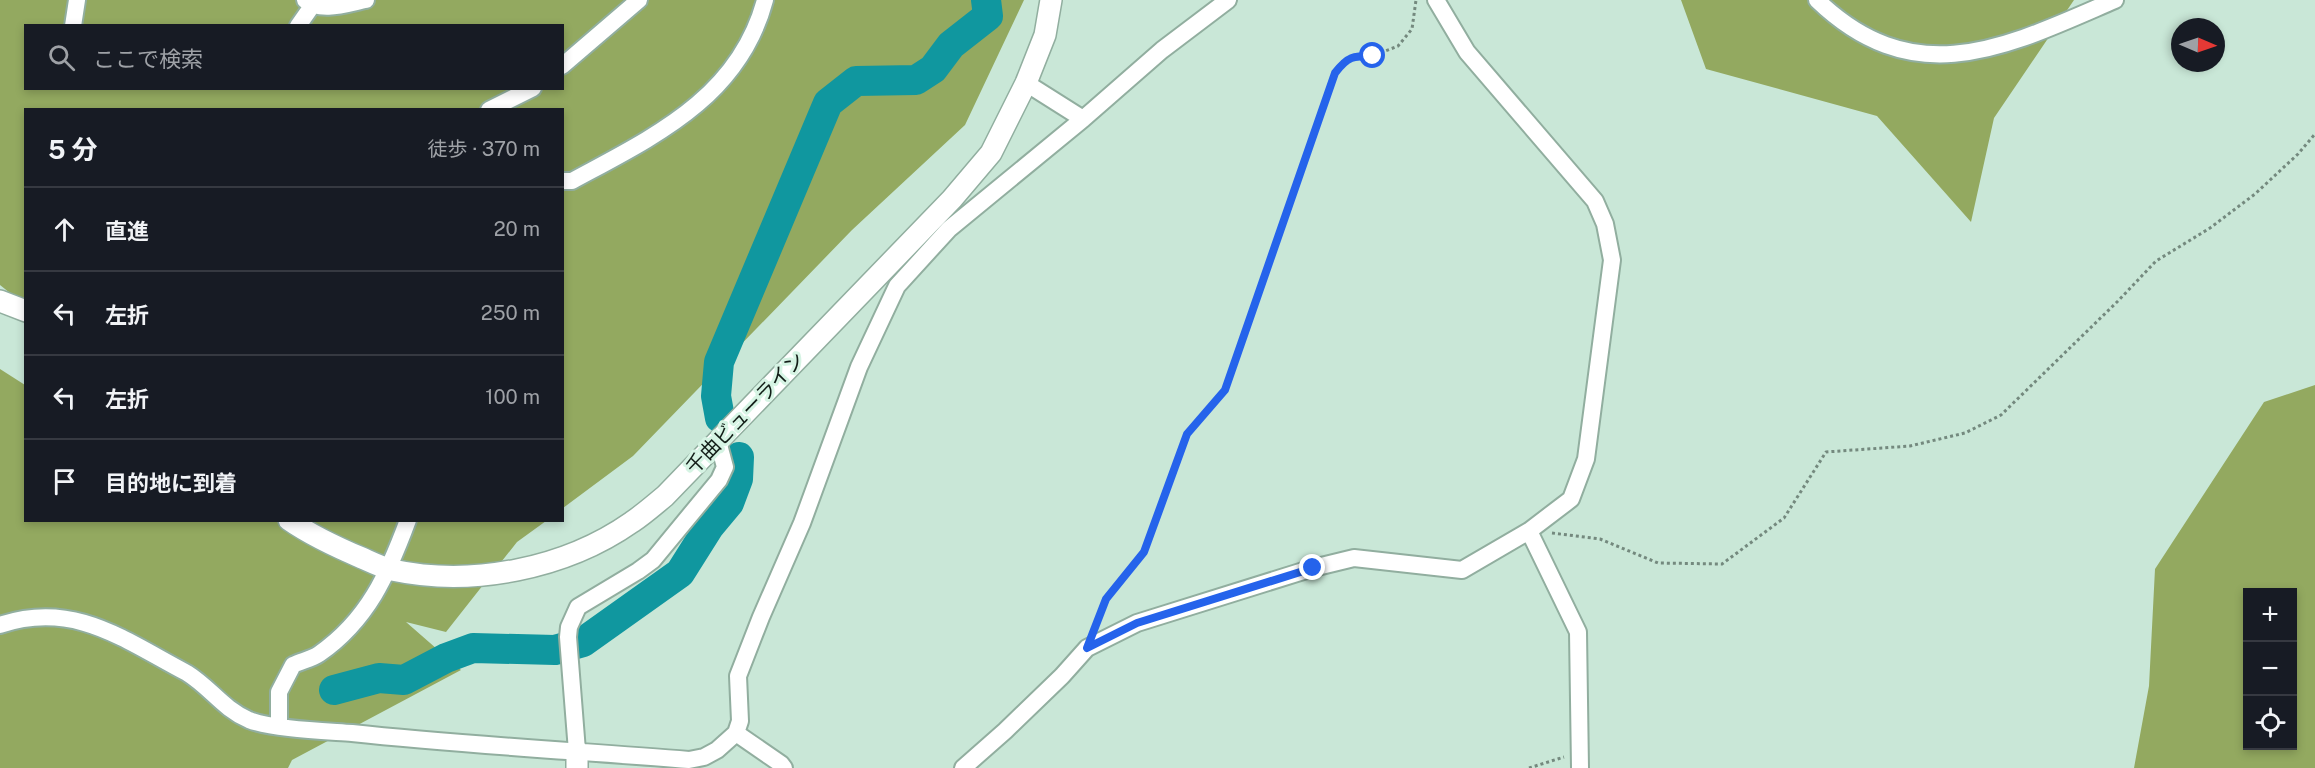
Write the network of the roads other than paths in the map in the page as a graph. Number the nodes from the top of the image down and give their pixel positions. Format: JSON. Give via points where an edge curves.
{"nodes":[{"id":1,"x":77,"y":0,"type":"edge"},
{"id":2,"x":366,"y":0,"type":"edge"},
{"id":3,"x":639,"y":0,"type":"edge"},
{"id":4,"x":765,"y":0,"type":"edge"},
{"id":5,"x":1051,"y":0,"type":"edge"},
{"id":6,"x":1228,"y":0,"type":"edge"},
{"id":7,"x":1436,"y":0,"type":"edge"},
{"id":8,"x":1817,"y":0,"type":"edge"},
{"id":9,"x":2115,"y":0,"type":"edge"},
{"id":10,"x":308,"y":3,"type":"edge"},
{"id":11,"x":73,"y":24,"type":"edge"},
{"id":12,"x":299,"y":24,"type":"edge"},
{"id":13,"x":564,"y":64,"type":"edge"},
{"id":14,"x":1026,"y":82,"type":"junction"},
{"id":15,"x":529,"y":90,"type":"edge"},
{"id":16,"x":493,"y":108,"type":"edge"},
{"id":17,"x":1083,"y":119,"type":"junction"},
{"id":18,"x":564,"y":182,"type":"edge"},
{"id":19,"x":0,"y":301,"type":"edge"},
{"id":20,"x":24,"y":310,"type":"edge"},
{"id":21,"x":718,"y":441,"type":"junction"},
{"id":22,"x":292,"y":522,"type":"edge"},
{"id":23,"x":407,"y":522,"type":"edge"},
{"id":24,"x":1529,"y":531,"type":"junction"},
{"id":25,"x":390,"y":569,"type":"junction"},
{"id":26,"x":0,"y":625,"type":"edge"},
{"id":27,"x":279,"y":726,"type":"junction"},
{"id":28,"x":736,"y":733,"type":"junction"},
{"id":29,"x":577,"y":760,"type":"edge"},
{"id":30,"x":1580,"y":760,"type":"edge"},
{"id":31,"x":784,"y":768,"type":"edge"},
{"id":32,"x":963,"y":768,"type":"edge"}],
"edges":[{"from":1,"to":11,"type":"street"},
{"from":2,"to":10,"type":"street","via":[[333,6]]},
{"from":3,"to":13,"type":"street"},
{"from":4,"to":18,"type":"street","via":[[759,24],[724,79],[692,111],[582,176]]},
{"from":5,"to":14,"type":"street","name":"千曲ビューライン","via":[[1045,35]]},
{"from":6,"to":17,"type":"street","via":[[1162,50]]},
{"from":7,"to":24,"type":"street","via":[[1467,52],[1595,201],[1605,224],[1612,260],[1586,459],[1571,499]]},
{"from":8,"to":9,"type":"street","via":[[1834,16],[1884,46],[1913,54],[1946,54],[1988,49],[2030,36]]},
{"from":10,"to":12,"type":"street"},
{"from":14,"to":17,"type":"street"},
{"from":14,"to":21,"type":"street","name":"千曲ビューライン","via":[[991,153],[952,199]]},
{"from":15,"to":16,"type":"street"},
{"from":17,"to":28,"type":"street","via":[[949,229],[897,286],[860,367],[738,676],[740,721]]},
{"from":19,"to":20,"type":"street"},
{"from":21,"to":25,"type":"street","name":"千曲ビューライン","via":[[640,516],[571,555],[516,569],[464,576]]},
{"from":21,"to":29,"type":"street","via":[[725,467],[719,480],[653,560],[578,608],[569,627]]},
{"from":22,"to":25,"type":"street","name":"千曲ビューライン","via":[[317,539]]},
{"from":23,"to":25,"type":"street"},
{"from":24,"to":30,"type":"street","via":[[1578,632]]},
{"from":24,"to":32,"type":"street","via":[[1462,570],[1354,558],[1137,623],[1087,648],[1005,732]]},
{"from":25,"to":27,"type":"street","via":[[353,624],[318,655],[293,665],[279,692]]},
{"from":26,"to":27,"type":"street","via":[[42,616],[87,622],[188,673],[236,713],[251,721]]},
{"from":27,"to":29,"type":"street"},
{"from":28,"to":29,"type":"street","via":[[717,750],[689,760]]},
{"from":28,"to":31,"type":"street"}]}
